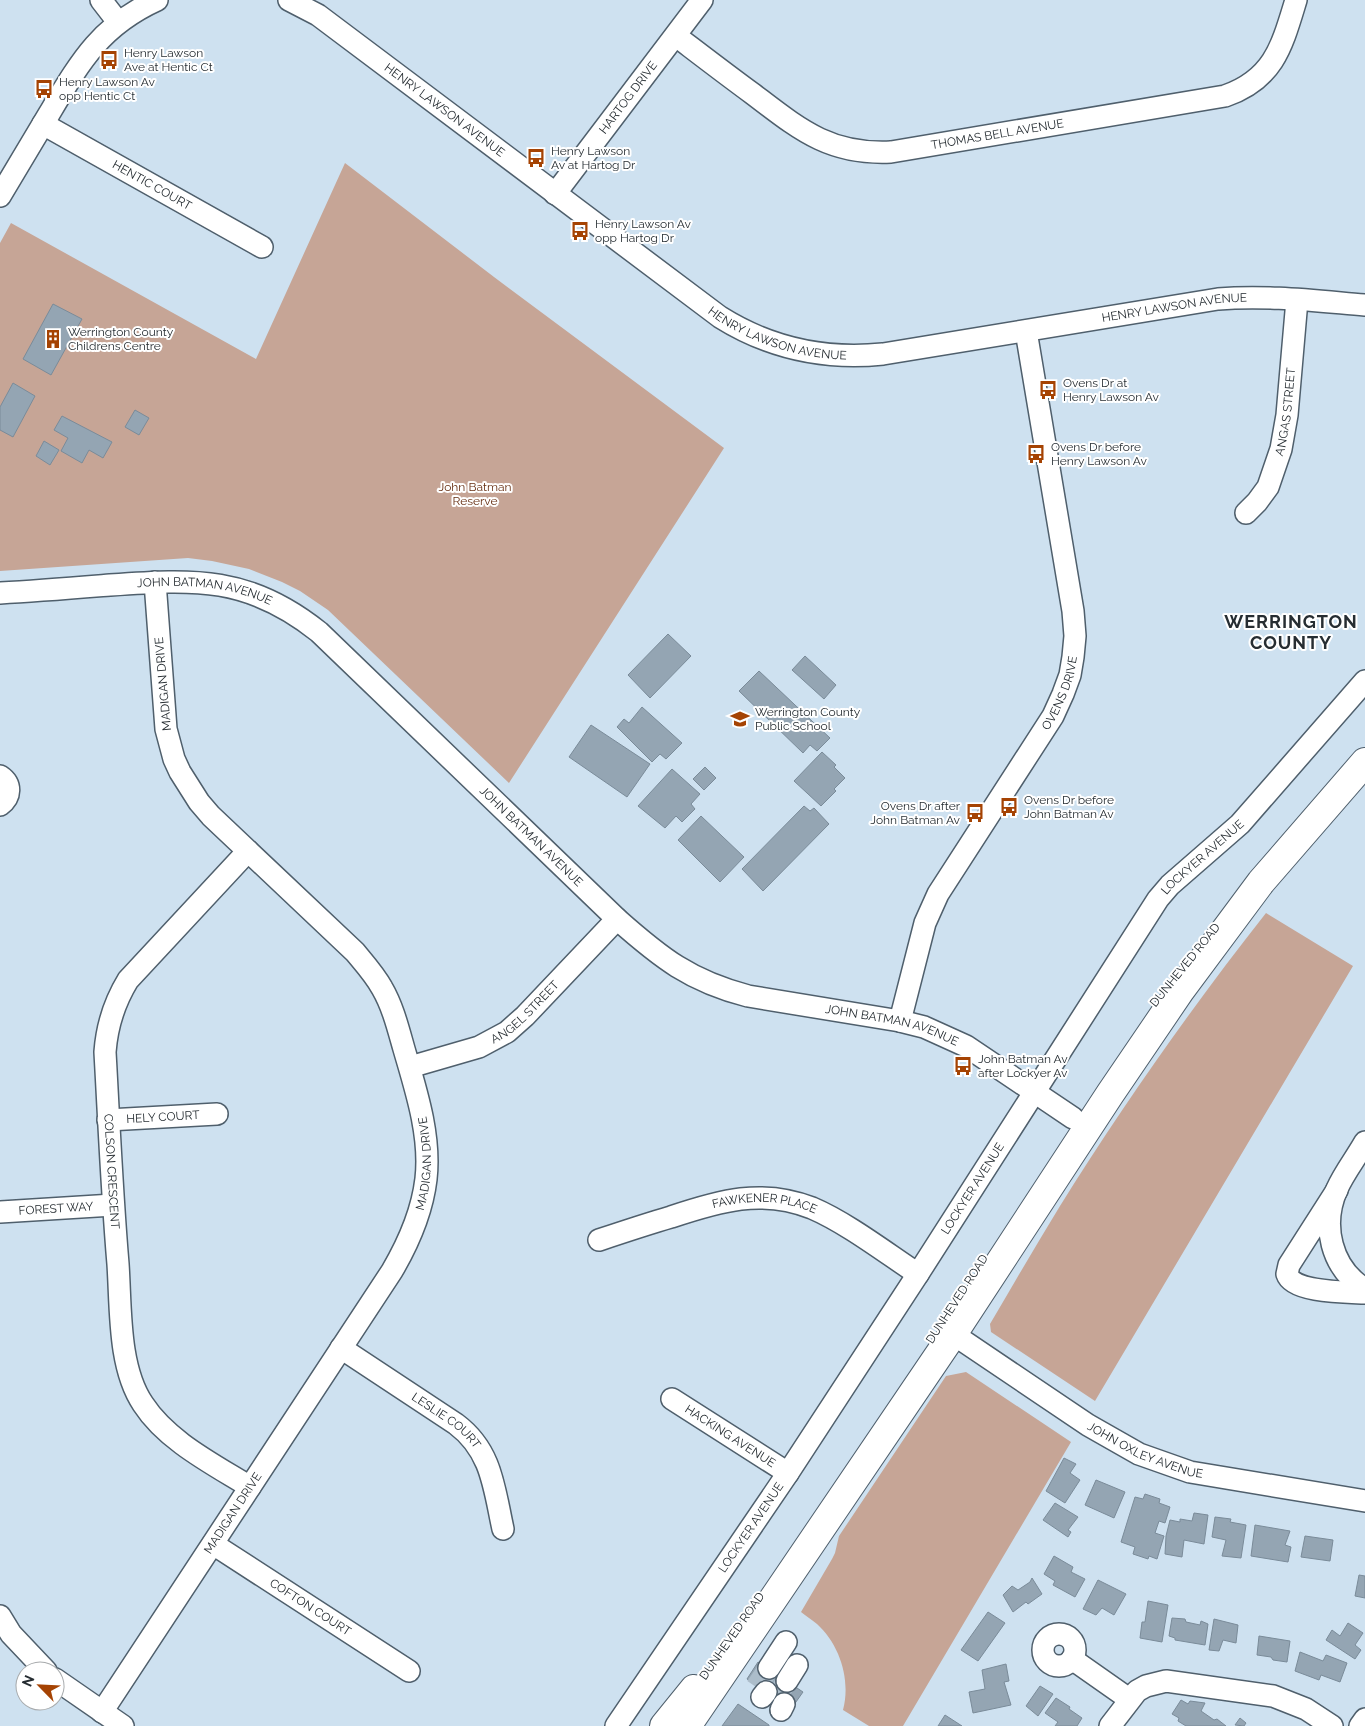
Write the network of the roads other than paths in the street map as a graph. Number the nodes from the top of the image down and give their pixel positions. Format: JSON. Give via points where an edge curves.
{"nodes":[{"id":1,"x":101,"y":0,"type":"edge"},
{"id":2,"x":157,"y":0,"type":"edge"},
{"id":3,"x":289,"y":0,"type":"edge"},
{"id":4,"x":702,"y":0,"type":"edge"},
{"id":5,"x":1296,"y":0,"type":"edge"},
{"id":6,"x":118,"y":22,"type":"junction"},
{"id":7,"x":676,"y":36,"type":"junction"},
{"id":8,"x":43,"y":124,"type":"junction"},
{"id":9,"x":555,"y":194,"type":"junction"},
{"id":10,"x":0,"y":196,"type":"edge"},
{"id":11,"x":262,"y":247,"type":"dead end"},
{"id":12,"x":1297,"y":300,"type":"junction"},
{"id":13,"x":1365,"y":305,"type":"edge"},
{"id":14,"x":1026,"y":331,"type":"junction"},
{"id":15,"x":1246,"y":512,"type":"dead end"},
{"id":16,"x":155,"y":582,"type":"junction"},
{"id":17,"x":0,"y":593,"type":"edge"},
{"id":18,"x":1365,"y":681,"type":"edge"},
{"id":19,"x":1365,"y":762,"type":"edge"},
{"id":20,"x":0,"y":776,"type":"edge"},
{"id":21,"x":0,"y":805,"type":"edge"},
{"id":22,"x":248,"y":851,"type":"junction"},
{"id":23,"x":1261,"y":882,"type":"junction"},
{"id":24,"x":618,"y":919,"type":"junction"},
{"id":25,"x":900,"y":1021,"type":"junction"},
{"id":26,"x":410,"y":1068,"type":"junction"},
{"id":27,"x":1035,"y":1093,"type":"junction"},
{"id":28,"x":1110,"y":1094,"type":"junction"},
{"id":29,"x":217,"y":1114,"type":"dead end"},
{"id":30,"x":1073,"y":1118,"type":"junction"},
{"id":31,"x":108,"y":1120,"type":"junction"},
{"id":32,"x":1365,"y":1142,"type":"edge"},
{"id":33,"x":1069,"y":1156,"type":"junction"},
{"id":34,"x":1337,"y":1190,"type":"junction"},
{"id":35,"x":113,"y":1205,"type":"junction"},
{"id":36,"x":0,"y":1212,"type":"edge"},
{"id":37,"x":599,"y":1240,"type":"dead end"},
{"id":38,"x":918,"y":1274,"type":"junction"},
{"id":39,"x":1365,"y":1289,"type":"edge"},
{"id":40,"x":1365,"y":1293,"type":"edge"},
{"id":41,"x":953,"y":1306,"type":"junction"},
{"id":42,"x":952,"y":1334,"type":"junction"},
{"id":43,"x":926,"y":1346,"type":"junction"},
{"id":44,"x":340,"y":1348,"type":"junction"},
{"id":45,"x":672,"y":1399,"type":"dead end"},
{"id":46,"x":788,"y":1473,"type":"junction"},
{"id":47,"x":250,"y":1487,"type":"junction"},
{"id":48,"x":1365,"y":1501,"type":"edge"},
{"id":49,"x":503,"y":1529,"type":"dead end"},
{"id":50,"x":213,"y":1544,"type":"junction"},
{"id":51,"x":0,"y":1616,"type":"edge"},
{"id":52,"x":6,"y":1637,"type":"edge"},
{"id":53,"x":1072,"y":1659,"type":"dead end"},
{"id":54,"x":34,"y":1661,"type":"edge"},
{"id":55,"x":409,"y":1671,"type":"dead end"},
{"id":56,"x":65,"y":1686,"type":"edge"},
{"id":57,"x":1129,"y":1699,"type":"junction"},
{"id":58,"x":102,"y":1712,"type":"junction"},
{"id":59,"x":1365,"y":1719,"type":"edge"},
{"id":60,"x":123,"y":1726,"type":"edge"},
{"id":61,"x":616,"y":1726,"type":"edge"},
{"id":62,"x":664,"y":1726,"type":"edge"},
{"id":63,"x":687,"y":1726,"type":"edge"},
{"id":64,"x":1110,"y":1726,"type":"edge"},
{"id":65,"x":1332,"y":1726,"type":"edge"},
{"id":66,"x":1360,"y":1726,"type":"edge"}],
"edges":[{"from":1,"to":6,"type":"street"},
{"from":2,"to":6,"type":"street"},
{"from":3,"to":9,"type":"street","name":"HENRY LAWSON AVENUE","via":[[318,15]]},
{"from":4,"to":7,"type":"street","name":"HARTOG DRIVE"},
{"from":5,"to":7,"type":"street","name":"THOMAS BELL AVENUE","via":[[1273,62],[1257,80],[1235,93],[869,153],[809,135]]},
{"from":6,"to":8,"type":"street","via":[[84,57]]},
{"from":7,"to":9,"type":"street","name":"HARTOG DRIVE"},
{"from":8,"to":10,"type":"street"},
{"from":8,"to":11,"type":"street","name":"HENTIC COURT"},
{"from":9,"to":14,"type":"street","name":"HENRY LAWSON AVENUE","via":[[720,317],[760,339],[787,348],[825,355],[860,356]]},
{"from":12,"to":13,"type":"street","name":"HENRY LAWSON AVENUE"},
{"from":12,"to":14,"type":"street","name":"HENRY LAWSON AVENUE","via":[[1262,297],[1218,299]]},
{"from":12,"to":15,"type":"street","name":"ANGAS STREET","via":[[1281,449],[1268,487]]},
{"from":14,"to":25,"type":"street","name":"OVENS DRIVE","via":[[1073,611],[1075,636],[1070,675],[1053,716],[930,908]]},
{"from":16,"to":17,"type":"street","name":"JOHN BATMAN AVENUE"},
{"from":16,"to":22,"type":"street","name":"MADIGAN DRIVE","via":[[163,708],[174,759],[199,802]]},
{"from":16,"to":24,"type":"street","name":"JOHN BATMAN AVENUE","via":[[199,582],[233,588],[271,602],[300,618]]},
{"from":18,"to":27,"type":"street","name":"LOCKYER AVENUE","via":[[1247,816],[1158,899]]},
{"from":19,"to":23,"type":"main road","name":"DUNHEVED ROAD"},
{"from":20,"to":21,"type":"street","via":[[9,790],[6,800]]},
{"from":22,"to":26,"type":"street","name":"MADIGAN DRIVE","via":[[376,976],[393,1010]]},
{"from":22,"to":31,"type":"street","name":"COLSON CRESCENT","via":[[144,961],[118,996],[107,1031],[105,1052]]},
{"from":23,"to":28,"type":"main road","name":"DUNHEVED ROAD","via":[[1180,991]]},
{"from":23,"to":30,"type":"main road","name":"DUNHEVED ROAD","via":[[1237,902],[1176,975]]},
{"from":24,"to":25,"type":"street","name":"JOHN BATMAN AVENUE","via":[[675,966],[721,988],[748,996]]},
{"from":24,"to":26,"type":"street","name":"ANGEL STREET","via":[[507,1032],[479,1047]]},
{"from":25,"to":27,"type":"street","name":"JOHN BATMAN AVENUE","via":[[951,1038]]},
{"from":26,"to":44,"type":"street","name":"MADIGAN DRIVE","via":[[426,1151],[422,1203],[405,1249]]},
{"from":27,"to":30,"type":"street","name":"JOHN BATMAN AVENUE"},
{"from":27,"to":38,"type":"street","name":"LOCKYER AVENUE"},
{"from":28,"to":30,"type":"main road"},
{"from":28,"to":33,"type":"main road","name":"DUNHEVED ROAD"},
{"from":29,"to":31,"type":"street","name":"HELY COURT"},
{"from":30,"to":33,"type":"main road"},
{"from":30,"to":41,"type":"main road","name":"DUNHEVED ROAD"},
{"from":31,"to":35,"type":"street","name":"COLSON CRESCENT"},
{"from":32,"to":34,"type":"street"},
{"from":33,"to":42,"type":"main road","name":"DUNHEVED ROAD"},
{"from":34,"to":39,"type":"street","via":[[1330,1220],[1331,1243],[1347,1273]]},
{"from":34,"to":40,"type":"street","via":[[1289,1265],[1287,1274],[1300,1286]]},
{"from":35,"to":36,"type":"street","name":"FOREST WAY"},
{"from":35,"to":47,"type":"street","name":"COLSON CRESCENT","via":[[125,1356],[135,1391],[151,1416],[174,1438]]},
{"from":37,"to":38,"type":"street","name":"FAWKENER PLACE","via":[[711,1204],[741,1198],[772,1198],[797,1203],[824,1214]]},
{"from":38,"to":46,"type":"street","name":"LOCKYER AVENUE"},
{"from":41,"to":42,"type":"main road"},
{"from":41,"to":43,"type":"main road","name":"DUNHEVED ROAD"},
{"from":42,"to":43,"type":"main road"},
{"from":42,"to":48,"type":"street","name":"JOHN OXLEY AVENUE","via":[[1088,1425],[1139,1454],[1190,1472]]},
{"from":42,"to":63,"type":"main road","name":"DUNHEVED ROAD"},
{"from":43,"to":62,"type":"main road","name":"DUNHEVED ROAD","via":[[736,1634]]},
{"from":44,"to":47,"type":"street","name":"MADIGAN DRIVE"},
{"from":44,"to":49,"type":"street","name":"LESLIE COURT","via":[[472,1437],[489,1465]]},
{"from":45,"to":46,"type":"street","name":"HACKING AVENUE"},
{"from":46,"to":61,"type":"street","name":"LOCKYER AVENUE"},
{"from":47,"to":50,"type":"street","name":"MADIGAN DRIVE"},
{"from":50,"to":55,"type":"street","name":"COFTON COURT"},
{"from":50,"to":58,"type":"street","name":"MADIGAN DRIVE"},
{"from":51,"to":52,"type":"street"},
{"from":52,"to":54,"type":"street"},
{"from":53,"to":57,"type":"street"},
{"from":56,"to":58,"type":"street"},
{"from":57,"to":64,"type":"street"},
{"from":57,"to":65,"type":"street","via":[[1155,1682],[1174,1681],[1279,1698],[1306,1709]]},
{"from":58,"to":60,"type":"street"},
{"from":59,"to":66,"type":"street"}]}
